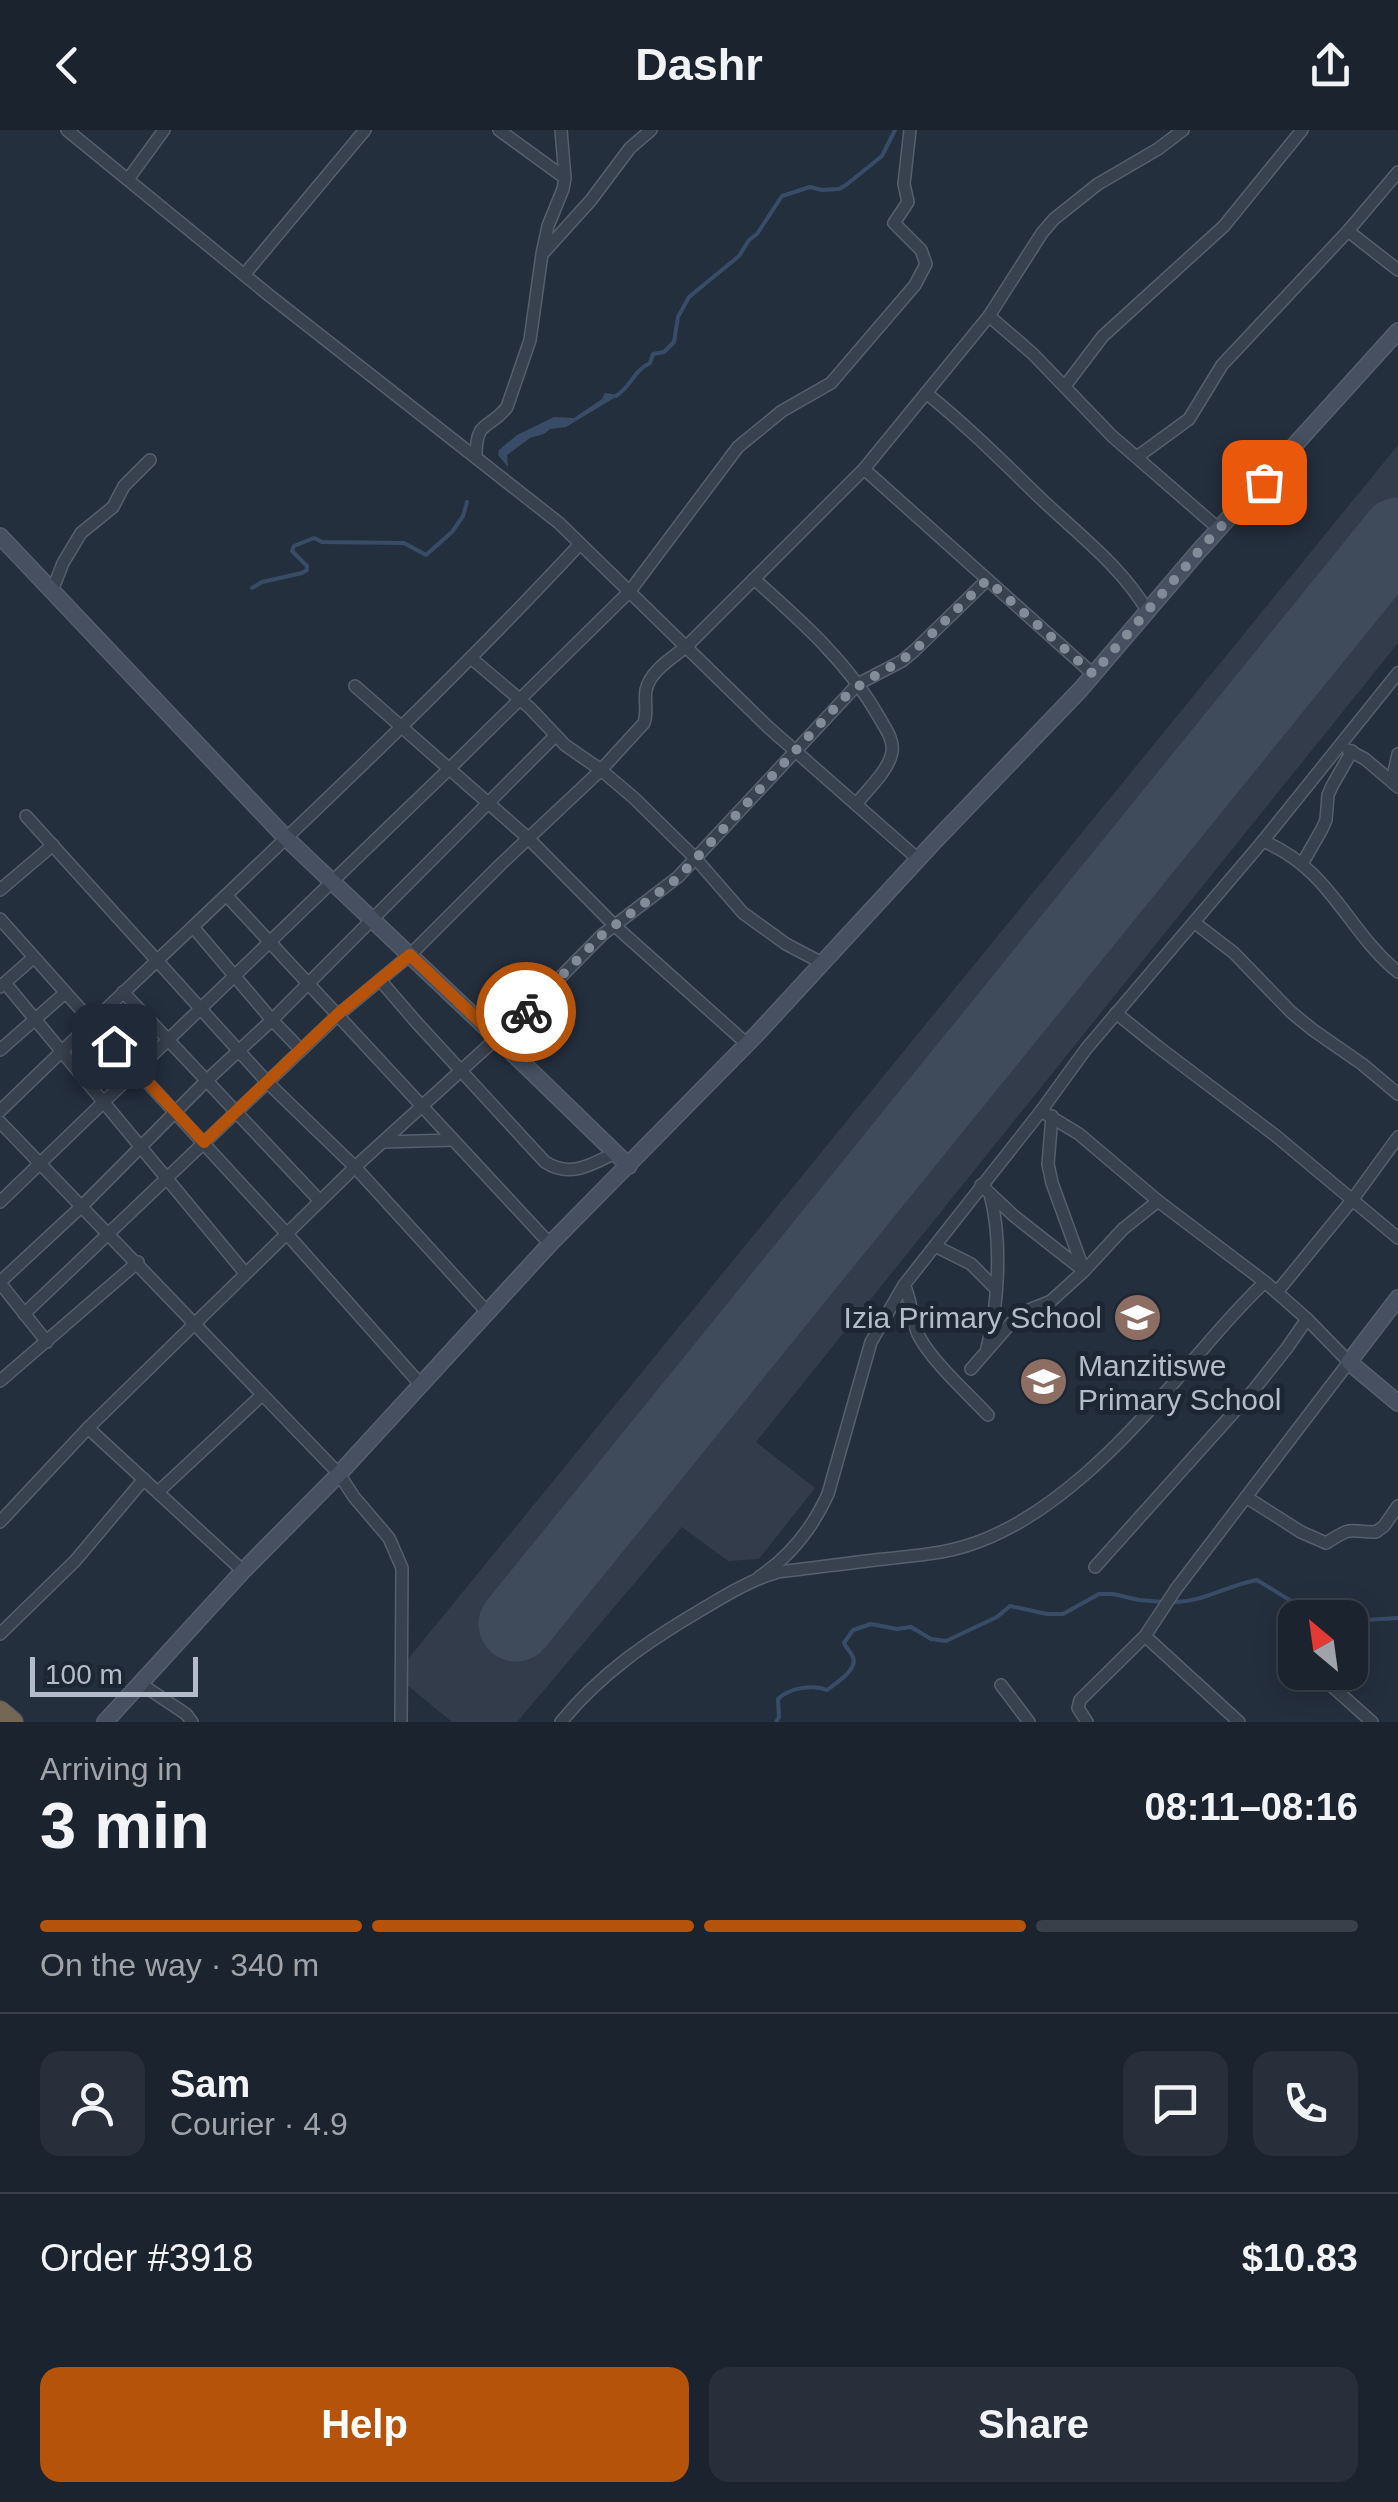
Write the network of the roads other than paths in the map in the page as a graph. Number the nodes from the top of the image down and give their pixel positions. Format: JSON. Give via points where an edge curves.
{"nodes":[{"id":1,"x":67,"y":130,"type":"edge"},
{"id":2,"x":164,"y":130,"type":"edge"},
{"id":3,"x":365,"y":130,"type":"edge"},
{"id":4,"x":498,"y":130,"type":"edge"},
{"id":5,"x":561,"y":130,"type":"edge"},
{"id":6,"x":651,"y":130,"type":"edge"},
{"id":7,"x":910,"y":130,"type":"edge"},
{"id":8,"x":1183,"y":130,"type":"edge"},
{"id":9,"x":1302,"y":130,"type":"edge"},
{"id":10,"x":1398,"y":172,"type":"edge"},
{"id":11,"x":128,"y":178,"type":"junction"},
{"id":12,"x":565,"y":178,"type":"junction"},
{"id":13,"x":1348,"y":231,"type":"junction"},
{"id":14,"x":542,"y":254,"type":"junction"},
{"id":15,"x":1398,"y":270,"type":"edge"},
{"id":16,"x":244,"y":275,"type":"junction"},
{"id":17,"x":989,"y":316,"type":"junction"},
{"id":18,"x":1398,"y":331,"type":"edge"},
{"id":19,"x":1065,"y":386,"type":"junction"},
{"id":20,"x":926,"y":392,"type":"junction"},
{"id":21,"x":476,"y":456,"type":"junction"},
{"id":22,"x":1137,"y":457,"type":"junction"},
{"id":23,"x":150,"y":460,"type":"dead end"},
{"id":24,"x":864,"y":469,"type":"junction"},
{"id":25,"x":1219,"y":529,"type":"junction"},
{"id":26,"x":0,"y":536,"type":"edge"},
{"id":27,"x":580,"y":544,"type":"junction"},
{"id":28,"x":754,"y":579,"type":"junction"},
{"id":29,"x":987,"y":580,"type":"junction"},
{"id":30,"x":52,"y":591,"type":"junction"},
{"id":31,"x":630,"y":591,"type":"junction"},
{"id":32,"x":1148,"y":612,"type":"junction"},
{"id":33,"x":686,"y":647,"type":"junction"},
{"id":34,"x":471,"y":658,"type":"junction"},
{"id":35,"x":1398,"y":673,"type":"edge"},
{"id":36,"x":1093,"y":674,"type":"junction"},
{"id":37,"x":858,"y":684,"type":"junction"},
{"id":38,"x":356,"y":686,"type":"dead end"},
{"id":39,"x":519,"y":700,"type":"junction"},
{"id":40,"x":403,"y":726,"type":"junction"},
{"id":41,"x":555,"y":736,"type":"junction"},
{"id":42,"x":1346,"y":749,"type":"junction"},
{"id":43,"x":796,"y":750,"type":"junction"},
{"id":44,"x":1398,"y":754,"type":"edge"},
{"id":45,"x":450,"y":769,"type":"junction"},
{"id":46,"x":600,"y":770,"type":"junction"},
{"id":47,"x":1396,"y":786,"type":"edge"},
{"id":48,"x":488,"y":802,"type":"junction"},
{"id":49,"x":857,"y":803,"type":"junction"},
{"id":50,"x":26,"y":816,"type":"dead end"},
{"id":51,"x":286,"y":838,"type":"junction"},
{"id":52,"x":528,"y":838,"type":"junction"},
{"id":53,"x":1264,"y":841,"type":"junction"},
{"id":54,"x":53,"y":845,"type":"junction"},
{"id":55,"x":696,"y":859,"type":"junction"},
{"id":56,"x":918,"y":859,"type":"junction"},
{"id":57,"x":1302,"y":864,"type":"junction"},
{"id":58,"x":333,"y":882,"type":"junction"},
{"id":59,"x":0,"y":890,"type":"edge"},
{"id":60,"x":227,"y":896,"type":"junction"},
{"id":61,"x":0,"y":919,"type":"edge"},
{"id":62,"x":371,"y":920,"type":"junction"},
{"id":63,"x":1195,"y":923,"type":"junction"},
{"id":64,"x":614,"y":924,"type":"junction"},
{"id":65,"x":193,"y":927,"type":"junction"},
{"id":66,"x":270,"y":943,"type":"junction"},
{"id":67,"x":410,"y":955,"type":"junction"},
{"id":68,"x":33,"y":958,"type":"junction"},
{"id":69,"x":156,"y":961,"type":"junction"},
{"id":70,"x":822,"y":963,"type":"junction"},
{"id":71,"x":1398,"y":972,"type":"edge"},
{"id":72,"x":235,"y":976,"type":"junction"},
{"id":73,"x":380,"y":980,"type":"junction"},
{"id":74,"x":308,"y":984,"type":"junction"},
{"id":75,"x":2,"y":985,"type":"edge"},
{"id":76,"x":123,"y":992,"type":"junction"},
{"id":77,"x":66,"y":993,"type":"junction"},
{"id":78,"x":200,"y":1009,"type":"junction"},
{"id":79,"x":1116,"y":1013,"type":"junction"},
{"id":80,"x":338,"y":1014,"type":"junction"},
{"id":81,"x":272,"y":1020,"type":"junction"},
{"id":82,"x":34,"y":1021,"type":"junction"},
{"id":83,"x":91,"y":1021,"type":"junction"},
{"id":84,"x":497,"y":1038,"type":"junction"},
{"id":85,"x":167,"y":1039,"type":"junction"},
{"id":86,"x":746,"y":1044,"type":"junction"},
{"id":87,"x":0,"y":1050,"type":"edge"},
{"id":88,"x":301,"y":1050,"type":"junction"},
{"id":89,"x":61,"y":1052,"type":"junction"},
{"id":90,"x":239,"y":1052,"type":"junction"},
{"id":91,"x":136,"y":1070,"type":"junction"},
{"id":92,"x":460,"y":1070,"type":"junction"},
{"id":93,"x":206,"y":1081,"type":"junction"},
{"id":94,"x":267,"y":1082,"type":"junction"},
{"id":95,"x":1398,"y":1094,"type":"edge"},
{"id":96,"x":104,"y":1101,"type":"junction"},
{"id":97,"x":421,"y":1107,"type":"junction"},
{"id":98,"x":0,"y":1111,"type":"edge"},
{"id":99,"x":176,"y":1112,"type":"junction"},
{"id":100,"x":235,"y":1112,"type":"junction"},
{"id":101,"x":1046,"y":1114,"type":"junction"},
{"id":102,"x":0,"y":1122,"type":"edge"},
{"id":103,"x":1398,"y":1138,"type":"edge"},
{"id":104,"x":452,"y":1140,"type":"junction"},
{"id":105,"x":204,"y":1142,"type":"junction"},
{"id":106,"x":383,"y":1142,"type":"junction"},
{"id":107,"x":141,"y":1148,"type":"junction"},
{"id":108,"x":615,"y":1154,"type":"junction"},
{"id":109,"x":41,"y":1163,"type":"junction"},
{"id":110,"x":629,"y":1166,"type":"junction"},
{"id":111,"x":355,"y":1167,"type":"junction"},
{"id":112,"x":166,"y":1178,"type":"junction"},
{"id":113,"x":986,"y":1190,"type":"junction"},
{"id":114,"x":1353,"y":1199,"type":"junction"},
{"id":115,"x":320,"y":1201,"type":"junction"},
{"id":116,"x":1158,"y":1201,"type":"junction"},
{"id":117,"x":0,"y":1202,"type":"edge"},
{"id":118,"x":82,"y":1206,"type":"junction"},
{"id":119,"x":108,"y":1232,"type":"junction"},
{"id":120,"x":287,"y":1234,"type":"junction"},
{"id":121,"x":1398,"y":1238,"type":"edge"},
{"id":122,"x":550,"y":1244,"type":"junction"},
{"id":123,"x":935,"y":1246,"type":"junction"},
{"id":124,"x":138,"y":1262,"type":"junction"},
{"id":125,"x":1084,"y":1271,"type":"junction"},
{"id":126,"x":245,"y":1273,"type":"junction"},
{"id":127,"x":1264,"y":1282,"type":"junction"},
{"id":128,"x":0,"y":1283,"type":"edge"},
{"id":129,"x":904,"y":1285,"type":"junction"},
{"id":130,"x":996,"y":1289,"type":"junction"},
{"id":131,"x":1277,"y":1292,"type":"junction"},
{"id":132,"x":1398,"y":1298,"type":"edge"},
{"id":133,"x":487,"y":1312,"type":"junction"},
{"id":134,"x":24,"y":1314,"type":"junction"},
{"id":135,"x":1307,"y":1319,"type":"junction"},
{"id":136,"x":194,"y":1324,"type":"junction"},
{"id":137,"x":46,"y":1342,"type":"junction"},
{"id":138,"x":986,"y":1352,"type":"junction"},
{"id":139,"x":1349,"y":1362,"type":"junction"},
{"id":140,"x":971,"y":1369,"type":"dead end"},
{"id":141,"x":0,"y":1382,"type":"edge"},
{"id":142,"x":420,"y":1384,"type":"junction"},
{"id":143,"x":262,"y":1396,"type":"junction"},
{"id":144,"x":1397,"y":1400,"type":"edge"},
{"id":145,"x":988,"y":1415,"type":"dead end"},
{"id":146,"x":88,"y":1428,"type":"junction"},
{"id":147,"x":339,"y":1474,"type":"junction"},
{"id":148,"x":144,"y":1479,"type":"junction"},
{"id":149,"x":158,"y":1492,"type":"junction"},
{"id":150,"x":1246,"y":1497,"type":"junction"},
{"id":151,"x":1398,"y":1506,"type":"edge"},
{"id":152,"x":0,"y":1522,"type":"edge"},
{"id":153,"x":1095,"y":1567,"type":"dead end"},
{"id":154,"x":243,"y":1572,"type":"junction"},
{"id":155,"x":759,"y":1578,"type":"junction"},
{"id":156,"x":0,"y":1634,"type":"edge"},
{"id":157,"x":1145,"y":1636,"type":"junction"},
{"id":158,"x":140,"y":1684,"type":"junction"},
{"id":159,"x":1001,"y":1685,"type":"dead end"},
{"id":160,"x":1336,"y":1690,"type":"edge"},
{"id":161,"x":0,"y":1711,"type":"edge"},
{"id":162,"x":13,"y":1722,"type":"edge"},
{"id":163,"x":106,"y":1722,"type":"edge"},
{"id":164,"x":192,"y":1722,"type":"edge"},
{"id":165,"x":401,"y":1722,"type":"edge"},
{"id":166,"x":561,"y":1722,"type":"edge"},
{"id":167,"x":1029,"y":1722,"type":"edge"},
{"id":168,"x":1087,"y":1722,"type":"edge"},
{"id":169,"x":1239,"y":1722,"type":"edge"},
{"id":170,"x":1372,"y":1722,"type":"edge"}],
"edges":[{"from":1,"to":11,"type":"street"},
{"from":2,"to":11,"type":"street"},
{"from":3,"to":16,"type":"street"},
{"from":4,"to":12,"type":"street"},
{"from":5,"to":12,"type":"street"},
{"from":6,"to":14,"type":"street"},
{"from":7,"to":31,"type":"street","via":[[908,202],[894,223],[925,257],[916,285],[831,383],[782,410],[738,447]]},
{"from":8,"to":17,"type":"street","via":[[1054,219]]},
{"from":9,"to":19,"type":"street","via":[[1224,226],[1102,336]]},
{"from":10,"to":13,"type":"street"},
{"from":11,"to":16,"type":"street"},
{"from":12,"to":14,"type":"street"},
{"from":13,"to":15,"type":"street"},
{"from":13,"to":22,"type":"street","via":[[1222,365],[1189,419]]},
{"from":14,"to":21,"type":"street","via":[[526,355],[504,412],[478,434]]},
{"from":16,"to":21,"type":"street"},
{"from":17,"to":19,"type":"street"},
{"from":17,"to":20,"type":"street"},
{"from":18,"to":25,"type":"street"},
{"from":19,"to":22,"type":"street"},
{"from":20,"to":24,"type":"street"},
{"from":20,"to":32,"type":"street","via":[[1080,534]]},
{"from":21,"to":27,"type":"street"},
{"from":22,"to":25,"type":"street"},
{"from":23,"to":30,"type":"street","via":[[114,507],[81,533]]},
{"from":24,"to":28,"type":"street"},
{"from":24,"to":29,"type":"street"},
{"from":25,"to":32,"type":"street"},
{"from":26,"to":30,"type":"street"},
{"from":27,"to":31,"type":"street"},
{"from":27,"to":34,"type":"street"},
{"from":28,"to":33,"type":"street"},
{"from":28,"to":37,"type":"street"},
{"from":29,"to":36,"type":"street"},
{"from":29,"to":37,"type":"street","via":[[902,661]]},
{"from":30,"to":51,"type":"street"},
{"from":31,"to":33,"type":"street"},
{"from":31,"to":39,"type":"street"},
{"from":32,"to":36,"type":"street"},
{"from":33,"to":43,"type":"street"},
{"from":33,"to":46,"type":"street","via":[[650,680],[644,723]]},
{"from":34,"to":39,"type":"street"},
{"from":34,"to":40,"type":"street"},
{"from":35,"to":42,"type":"street"},
{"from":36,"to":56,"type":"street"},
{"from":37,"to":43,"type":"street"},
{"from":37,"to":49,"type":"street","via":[[892,749]]},
{"from":38,"to":40,"type":"street"},
{"from":39,"to":41,"type":"street"},
{"from":39,"to":45,"type":"street"},
{"from":40,"to":45,"type":"street"},
{"from":40,"to":51,"type":"street"},
{"from":41,"to":46,"type":"street"},
{"from":41,"to":48,"type":"street"},
{"from":42,"to":47,"type":"street"},
{"from":42,"to":53,"type":"street"},
{"from":42,"to":57,"type":"street","via":[[1322,829]]},
{"from":43,"to":49,"type":"street"},
{"from":43,"to":55,"type":"street"},
{"from":44,"to":47,"type":"street"},
{"from":45,"to":48,"type":"street"},
{"from":45,"to":58,"type":"street"},
{"from":46,"to":52,"type":"street"},
{"from":46,"to":55,"type":"street"},
{"from":48,"to":52,"type":"street"},
{"from":48,"to":62,"type":"street"},
{"from":49,"to":56,"type":"street"},
{"from":50,"to":54,"type":"street"},
{"from":51,"to":58,"type":"street"},
{"from":51,"to":60,"type":"street"},
{"from":52,"to":64,"type":"street"},
{"from":52,"to":67,"type":"street"},
{"from":53,"to":57,"type":"street"},
{"from":53,"to":63,"type":"street"},
{"from":54,"to":59,"type":"street"},
{"from":54,"to":69,"type":"street"},
{"from":55,"to":64,"type":"street"},
{"from":55,"to":70,"type":"street","via":[[744,913]]},
{"from":56,"to":70,"type":"street"},
{"from":57,"to":71,"type":"street"},
{"from":58,"to":62,"type":"street"},
{"from":58,"to":66,"type":"street"},
{"from":60,"to":65,"type":"street"},
{"from":60,"to":66,"type":"street"},
{"from":61,"to":68,"type":"street"},
{"from":62,"to":67,"type":"street"},
{"from":62,"to":74,"type":"street"},
{"from":63,"to":79,"type":"street"},
{"from":63,"to":95,"type":"street","via":[[1302,1021]]},
{"from":64,"to":84,"type":"street"},
{"from":64,"to":86,"type":"street"},
{"from":65,"to":69,"type":"street"},
{"from":65,"to":72,"type":"street"},
{"from":66,"to":72,"type":"street"},
{"from":66,"to":74,"type":"street"},
{"from":67,"to":73,"type":"street"},
{"from":67,"to":84,"type":"street"},
{"from":68,"to":75,"type":"street"},
{"from":68,"to":77,"type":"street"},
{"from":69,"to":76,"type":"street"},
{"from":69,"to":78,"type":"street"},
{"from":70,"to":86,"type":"street"},
{"from":72,"to":78,"type":"street"},
{"from":72,"to":81,"type":"street"},
{"from":73,"to":80,"type":"street"},
{"from":73,"to":92,"type":"street"},
{"from":74,"to":80,"type":"street"},
{"from":74,"to":81,"type":"street"},
{"from":75,"to":82,"type":"street"},
{"from":76,"to":83,"type":"street"},
{"from":76,"to":85,"type":"street"},
{"from":77,"to":82,"type":"street"},
{"from":77,"to":83,"type":"street"},
{"from":78,"to":85,"type":"street"},
{"from":78,"to":90,"type":"street"},
{"from":79,"to":101,"type":"street"},
{"from":79,"to":114,"type":"street"},
{"from":80,"to":88,"type":"street"},
{"from":80,"to":97,"type":"street"},
{"from":81,"to":88,"type":"street"},
{"from":81,"to":90,"type":"street"},
{"from":82,"to":87,"type":"street"},
{"from":82,"to":89,"type":"street"},
{"from":83,"to":89,"type":"street"},
{"from":83,"to":91,"type":"street"},
{"from":84,"to":92,"type":"street"},
{"from":84,"to":108,"type":"street"},
{"from":85,"to":91,"type":"street"},
{"from":85,"to":93,"type":"street"},
{"from":86,"to":110,"type":"street"},
{"from":88,"to":94,"type":"street"},
{"from":89,"to":96,"type":"street"},
{"from":89,"to":98,"type":"street"},
{"from":90,"to":93,"type":"street"},
{"from":90,"to":94,"type":"street"},
{"from":91,"to":96,"type":"street"},
{"from":91,"to":99,"type":"street"},
{"from":92,"to":97,"type":"street"},
{"from":92,"to":108,"type":"street","via":[[552,1167],[576,1170]]},
{"from":93,"to":99,"type":"street"},
{"from":93,"to":100,"type":"street"},
{"from":94,"to":100,"type":"street"},
{"from":94,"to":111,"type":"street"},
{"from":96,"to":107,"type":"street"},
{"from":96,"to":109,"type":"street"},
{"from":97,"to":104,"type":"street"},
{"from":97,"to":106,"type":"street"},
{"from":99,"to":105,"type":"street"},
{"from":99,"to":107,"type":"street"},
{"from":100,"to":105,"type":"street"},
{"from":100,"to":115,"type":"street"},
{"from":101,"to":113,"type":"street"},
{"from":101,"to":116,"type":"street"},
{"from":101,"to":125,"type":"street","via":[[1052,1183]]},
{"from":102,"to":109,"type":"street"},
{"from":103,"to":114,"type":"street"},
{"from":104,"to":106,"type":"street"},
{"from":104,"to":122,"type":"street"},
{"from":105,"to":112,"type":"street"},
{"from":105,"to":120,"type":"street"},
{"from":106,"to":111,"type":"street"},
{"from":107,"to":112,"type":"street"},
{"from":107,"to":118,"type":"street"},
{"from":108,"to":110,"type":"street"},
{"from":109,"to":117,"type":"street"},
{"from":109,"to":118,"type":"street"},
{"from":110,"to":122,"type":"street"},
{"from":111,"to":115,"type":"street"},
{"from":111,"to":133,"type":"street"},
{"from":112,"to":119,"type":"street"},
{"from":112,"to":126,"type":"street"},
{"from":113,"to":123,"type":"street"},
{"from":113,"to":125,"type":"street"},
{"from":113,"to":130,"type":"street","via":[[996,1226]]},
{"from":114,"to":121,"type":"street"},
{"from":114,"to":131,"type":"street"},
{"from":115,"to":120,"type":"street"},
{"from":116,"to":125,"type":"street"},
{"from":116,"to":127,"type":"street"},
{"from":118,"to":119,"type":"street"},
{"from":118,"to":128,"type":"street"},
{"from":119,"to":124,"type":"street"},
{"from":119,"to":134,"type":"street"},
{"from":120,"to":126,"type":"street"},
{"from":120,"to":142,"type":"street"},
{"from":122,"to":133,"type":"street"},
{"from":123,"to":129,"type":"street"},
{"from":123,"to":130,"type":"street","via":[[971,1264]]},
{"from":124,"to":136,"type":"street"},
{"from":124,"to":137,"type":"street"},
{"from":125,"to":138,"type":"street","via":[[1051,1301],[1022,1314]]},
{"from":126,"to":136,"type":"street"},
{"from":127,"to":131,"type":"street"},
{"from":127,"to":155,"type":"street","via":[[1121,1440],[1052,1502],[1019,1522],[965,1546]]},
{"from":128,"to":134,"type":"street"},
{"from":129,"to":145,"type":"street","via":[[920,1338]]},
{"from":129,"to":155,"type":"street","via":[[871,1342],[817,1517],[792,1552]]},
{"from":130,"to":138,"type":"street"},
{"from":131,"to":135,"type":"street"},
{"from":132,"to":139,"type":"street"},
{"from":133,"to":142,"type":"street"},
{"from":134,"to":137,"type":"street"},
{"from":135,"to":139,"type":"street"},
{"from":135,"to":153,"type":"street","via":[[1252,1392]]},
{"from":136,"to":143,"type":"street"},
{"from":136,"to":146,"type":"street"},
{"from":137,"to":141,"type":"street"},
{"from":138,"to":140,"type":"street"},
{"from":139,"to":144,"type":"street"},
{"from":139,"to":150,"type":"street"},
{"from":142,"to":147,"type":"street"},
{"from":143,"to":147,"type":"street"},
{"from":143,"to":149,"type":"street"},
{"from":146,"to":148,"type":"street"},
{"from":146,"to":152,"type":"street"},
{"from":147,"to":154,"type":"street"},
{"from":147,"to":165,"type":"street","via":[[394,1544],[402,1568]]},
{"from":148,"to":149,"type":"street"},
{"from":148,"to":156,"type":"street"},
{"from":149,"to":154,"type":"street"},
{"from":150,"to":151,"type":"street","via":[[1326,1544],[1343,1531],[1376,1532]]},
{"from":150,"to":157,"type":"street"},
{"from":154,"to":158,"type":"street"},
{"from":155,"to":166,"type":"street","via":[[625,1659]]},
{"from":157,"to":168,"type":"street","via":[[1080,1700]]},
{"from":157,"to":169,"type":"street"},
{"from":158,"to":163,"type":"street"},
{"from":158,"to":164,"type":"street"},
{"from":159,"to":167,"type":"street"},
{"from":160,"to":170,"type":"street"},
{"from":161,"to":162,"type":"highway"}]}
